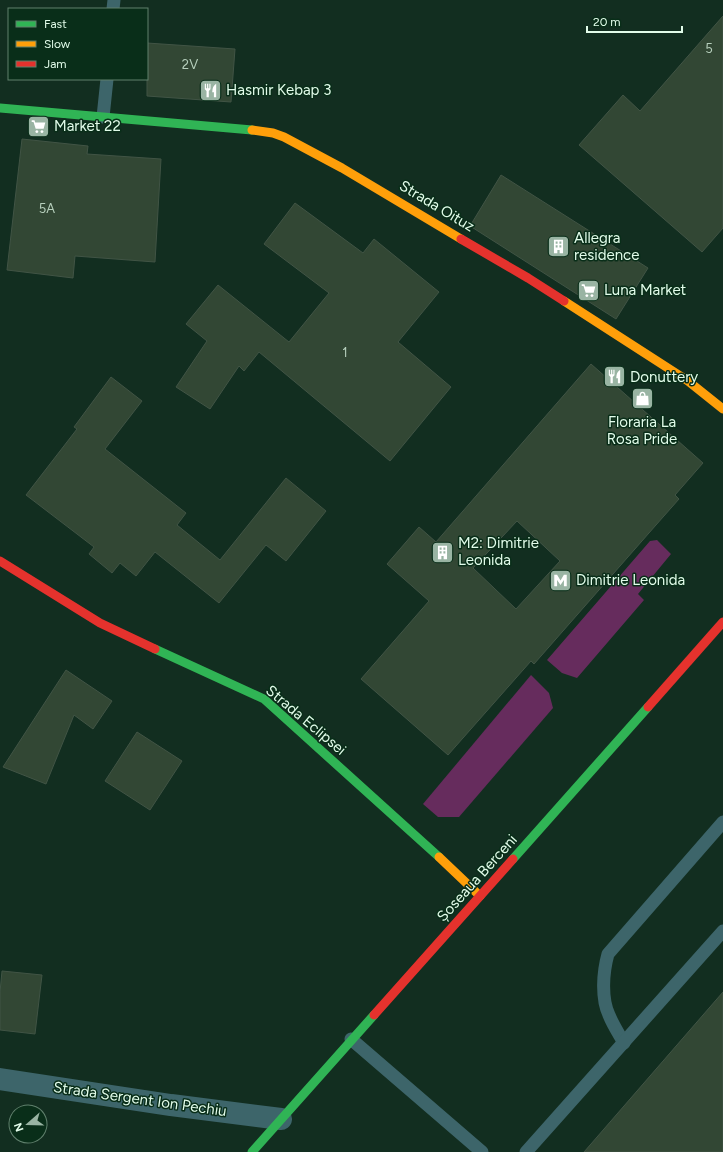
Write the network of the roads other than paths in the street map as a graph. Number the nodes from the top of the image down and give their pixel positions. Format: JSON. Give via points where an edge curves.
{"nodes":[{"id":1,"x":107,"y":80,"type":"edge"},
{"id":2,"x":0,"y":108,"type":"edge"},
{"id":3,"x":103,"y":117,"type":"junction"},
{"id":4,"x":723,"y":409,"type":"edge"},
{"id":5,"x":0,"y":561,"type":"edge"},
{"id":6,"x":723,"y":622,"type":"edge"},
{"id":7,"x":723,"y":822,"type":"edge"},
{"id":8,"x":480,"y":896,"type":"junction"},
{"id":9,"x":723,"y":931,"type":"edge"},
{"id":10,"x":352,"y":1039,"type":"junction"},
{"id":11,"x":624,"y":1043,"type":"junction"},
{"id":12,"x":0,"y":1079,"type":"edge"},
{"id":13,"x":281,"y":1119,"type":"junction"},
{"id":14,"x":252,"y":1152,"type":"edge"},
{"id":15,"x":482,"y":1152,"type":"edge"},
{"id":16,"x":526,"y":1152,"type":"edge"}],
"edges":[{"from":1,"to":3,"type":"lane"},
{"from":2,"to":3,"type":"street","name":"Strada Oituz"},
{"from":3,"to":4,"type":"street","name":"Strada Oituz","via":[[259,131],[284,137],[342,168],[528,278],[688,381]]},
{"from":5,"to":8,"type":"street","name":"Strada Eclipsei","via":[[100,623],[264,699]]},
{"from":6,"to":8,"type":"street","name":"Șoseaua Berceni"},
{"from":7,"to":11,"type":"lane","via":[[608,954],[604,969],[604,990],[608,1014]]},
{"from":8,"to":10,"type":"street","name":"Șoseaua Berceni"},
{"from":9,"to":11,"type":"lane"},
{"from":10,"to":13,"type":"street","name":"Șoseaua Berceni"},
{"from":10,"to":15,"type":"lane"},
{"from":11,"to":16,"type":"lane"},
{"from":12,"to":13,"type":"street","name":"Strada Sergent Ion Pechiu"},
{"from":13,"to":14,"type":"street","name":"Șoseaua Berceni"}]}
